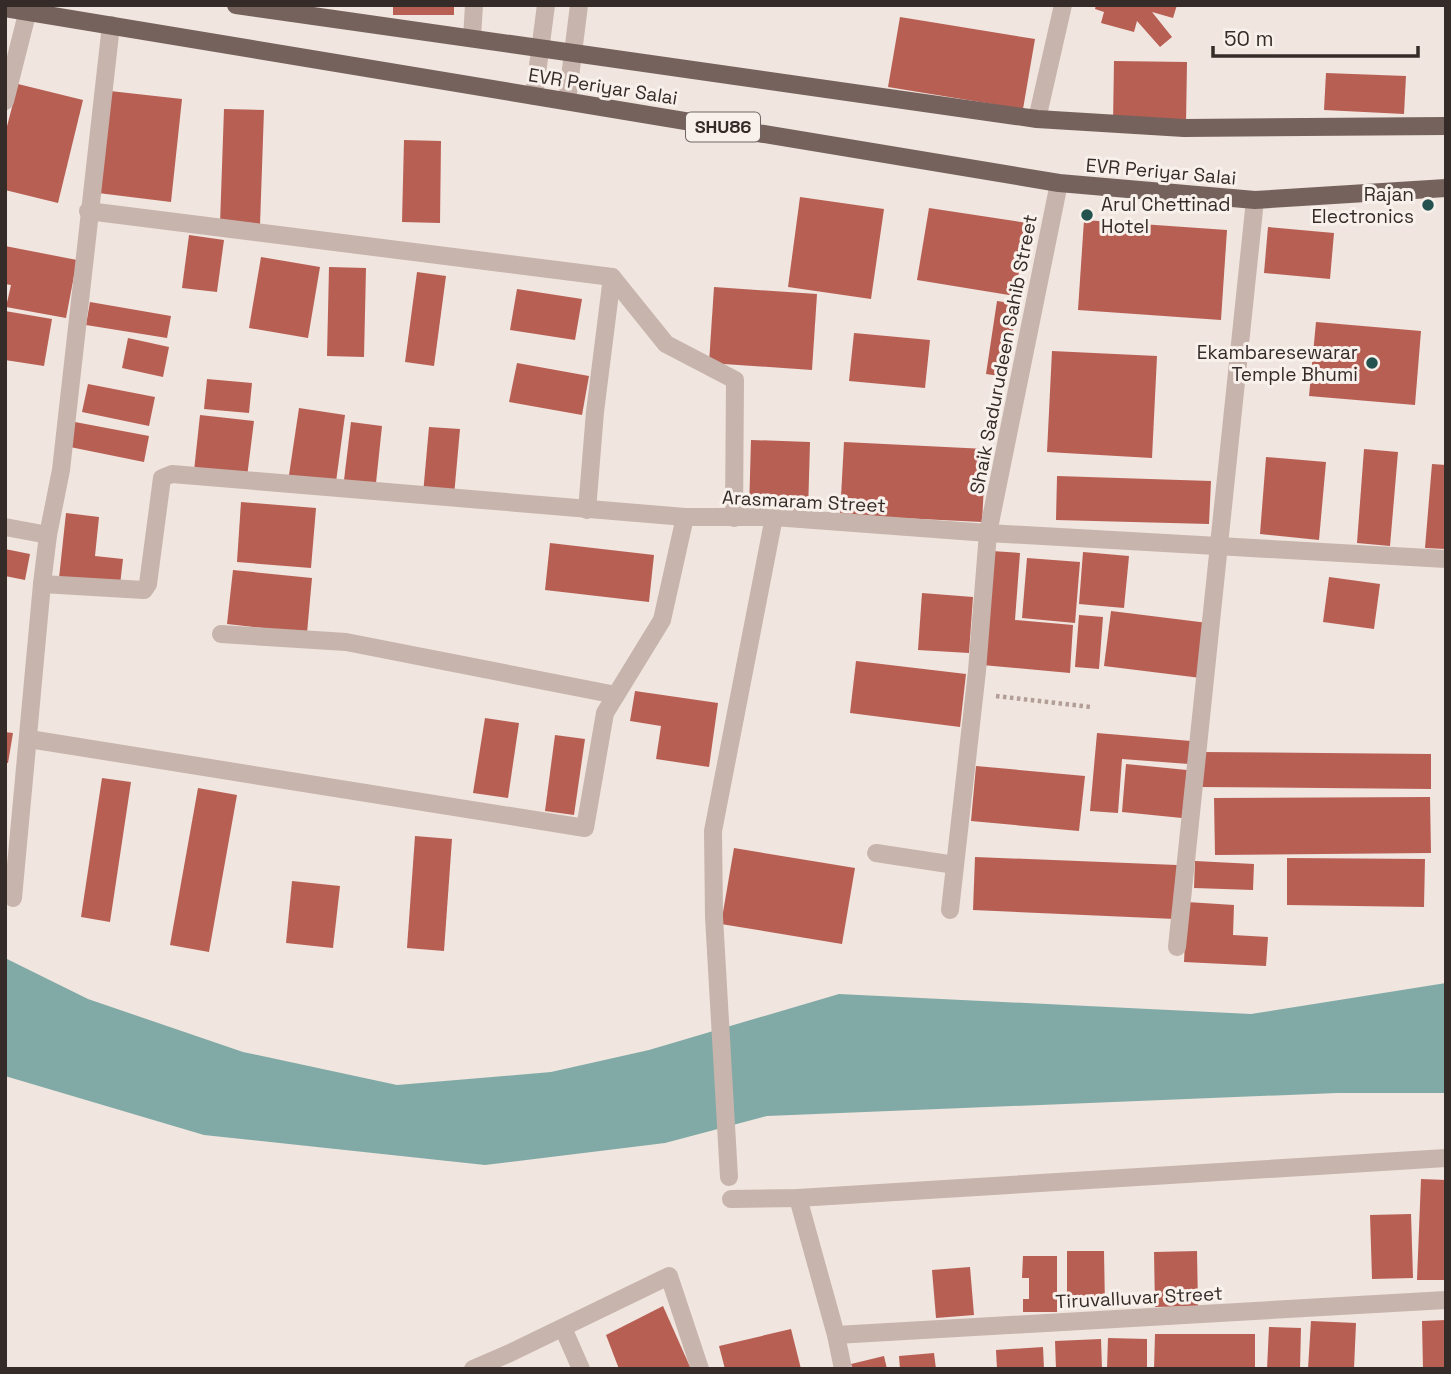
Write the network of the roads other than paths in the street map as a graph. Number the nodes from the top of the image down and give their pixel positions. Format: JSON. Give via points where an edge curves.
{"nodes":[{"id":1,"x":236,"y":5,"type":"edge"},
{"id":2,"x":474,"y":5,"type":"edge"},
{"id":3,"x":546,"y":5,"type":"edge"},
{"id":4,"x":579,"y":5,"type":"edge"},
{"id":5,"x":1063,"y":5,"type":"edge"},
{"id":6,"x":5,"y":8,"type":"edge"},
{"id":7,"x":28,"y":10,"type":"junction"},
{"id":8,"x":111,"y":25,"type":"junction"},
{"id":9,"x":472,"y":38,"type":"junction"},
{"id":10,"x":540,"y":49,"type":"junction"},
{"id":11,"x":573,"y":54,"type":"junction"},
{"id":12,"x":534,"y":96,"type":"junction"},
{"id":13,"x":5,"y":101,"type":"edge"},
{"id":14,"x":567,"y":101,"type":"junction"},
{"id":15,"x":1037,"y":119,"type":"junction"},
{"id":16,"x":1446,"y":126,"type":"edge"},
{"id":17,"x":1059,"y":183,"type":"junction"},
{"id":18,"x":1446,"y":188,"type":"edge"},
{"id":19,"x":1255,"y":200,"type":"junction"},
{"id":20,"x":88,"y":211,"type":"junction"},
{"id":21,"x":612,"y":277,"type":"junction"},
{"id":22,"x":587,"y":510,"type":"junction"},
{"id":23,"x":685,"y":517,"type":"junction"},
{"id":24,"x":774,"y":517,"type":"junction"},
{"id":25,"x":734,"y":518,"type":"junction"},
{"id":26,"x":5,"y":527,"type":"edge"},
{"id":27,"x":988,"y":533,"type":"junction"},
{"id":28,"x":48,"y":535,"type":"junction"},
{"id":29,"x":1219,"y":546,"type":"junction"},
{"id":30,"x":1446,"y":559,"type":"edge"},
{"id":31,"x":42,"y":584,"type":"junction"},
{"id":32,"x":221,"y":634,"type":"dead end"},
{"id":33,"x":616,"y":695,"type":"junction"},
{"id":34,"x":29,"y":739,"type":"junction"},
{"id":35,"x":876,"y":853,"type":"dead end"},
{"id":36,"x":956,"y":865,"type":"junction"},
{"id":37,"x":13,"y":898,"type":"dead end"},
{"id":38,"x":950,"y":910,"type":"dead end"},
{"id":39,"x":1177,"y":947,"type":"dead end"},
{"id":40,"x":1446,"y":1158,"type":"edge"},
{"id":41,"x":729,"y":1177,"type":"dead end"},
{"id":42,"x":798,"y":1198,"type":"junction"},
{"id":43,"x":731,"y":1199,"type":"dead end"},
{"id":44,"x":1446,"y":1300,"type":"edge"},
{"id":45,"x":563,"y":1328,"type":"junction"},
{"id":46,"x":836,"y":1335,"type":"junction"},
{"id":47,"x":513,"y":1361,"type":"edge"},
{"id":48,"x":472,"y":1369,"type":"edge"},
{"id":49,"x":581,"y":1369,"type":"edge"},
{"id":50,"x":700,"y":1369,"type":"edge"},
{"id":51,"x":843,"y":1369,"type":"edge"}],
"edges":[{"from":1,"to":9,"type":"main road","name":"EVR Periyar Salai"},
{"from":2,"to":9,"type":"street"},
{"from":3,"to":10,"type":"street"},
{"from":4,"to":11,"type":"street"},
{"from":5,"to":15,"type":"street"},
{"from":6,"to":7,"type":"main road","name":"EVR Periyar Salai","number":"SHU86"},
{"from":7,"to":8,"type":"main road","name":"EVR Periyar Salai","number":"SHU86"},
{"from":7,"to":13,"type":"street"},
{"from":8,"to":12,"type":"main road","name":"EVR Periyar Salai","number":"SHU86"},
{"from":8,"to":20,"type":"street"},
{"from":9,"to":10,"type":"main road","name":"EVR Periyar Salai"},
{"from":10,"to":11,"type":"main road","name":"EVR Periyar Salai"},
{"from":10,"to":12,"type":"street"},
{"from":11,"to":14,"type":"street"},
{"from":11,"to":15,"type":"main road","name":"EVR Periyar Salai"},
{"from":12,"to":14,"type":"main road","name":"EVR Periyar Salai","number":"SHU86"},
{"from":14,"to":17,"type":"main road","name":"EVR Periyar Salai","number":"SHU86"},
{"from":15,"to":16,"type":"main road","name":"EVR Periyar Salai","via":[[1184,128]]},
{"from":17,"to":19,"type":"main road","name":"EVR Periyar Salai","number":"SHU86"},
{"from":17,"to":27,"type":"street","name":"Shaik Sadurudeen Sahib Street"},
{"from":18,"to":19,"type":"main road","name":"EVR Periyar Salai","number":"SHU86"},
{"from":19,"to":29,"type":"street"},
{"from":20,"to":21,"type":"street"},
{"from":20,"to":28,"type":"street","via":[[61,470]]},
{"from":21,"to":22,"type":"street"},
{"from":21,"to":25,"type":"street","via":[[666,344],[735,380]]},
{"from":22,"to":23,"type":"street","name":"Arasmaram Street"},
{"from":22,"to":31,"type":"street","name":"Arasmaram Street","via":[[172,474],[162,478],[144,590]]},
{"from":23,"to":25,"type":"street","name":"Arasmaram Street"},
{"from":23,"to":33,"type":"street","via":[[662,620]]},
{"from":24,"to":25,"type":"street","name":"Arasmaram Street"},
{"from":24,"to":27,"type":"street","name":"Arasmaram Street"},
{"from":24,"to":41,"type":"street","via":[[713,831],[713,917]]},
{"from":26,"to":28,"type":"street"},
{"from":27,"to":29,"type":"street","name":"Arasmaram Street"},
{"from":27,"to":36,"type":"street","name":"Shaik Sadurudeen Sahib Street"},
{"from":28,"to":31,"type":"street"},
{"from":29,"to":30,"type":"street","name":"Arasmaram Street"},
{"from":29,"to":39,"type":"street"},
{"from":31,"to":34,"type":"street"},
{"from":32,"to":33,"type":"street","via":[[346,642]]},
{"from":33,"to":34,"type":"street","via":[[605,713],[585,828]]},
{"from":34,"to":37,"type":"street"},
{"from":35,"to":36,"type":"street"},
{"from":36,"to":38,"type":"street","name":"Shaik Sadurudeen Sahib Street"},
{"from":40,"to":42,"type":"street"},
{"from":42,"to":43,"type":"street"},
{"from":42,"to":46,"type":"street"},
{"from":44,"to":46,"type":"street","name":"Tiruvalluvar Street"},
{"from":45,"to":47,"type":"street"},
{"from":45,"to":49,"type":"street"},
{"from":45,"to":50,"type":"street","via":[[670,1276]]},
{"from":46,"to":51,"type":"street"},
{"from":47,"to":48,"type":"street"}]}
